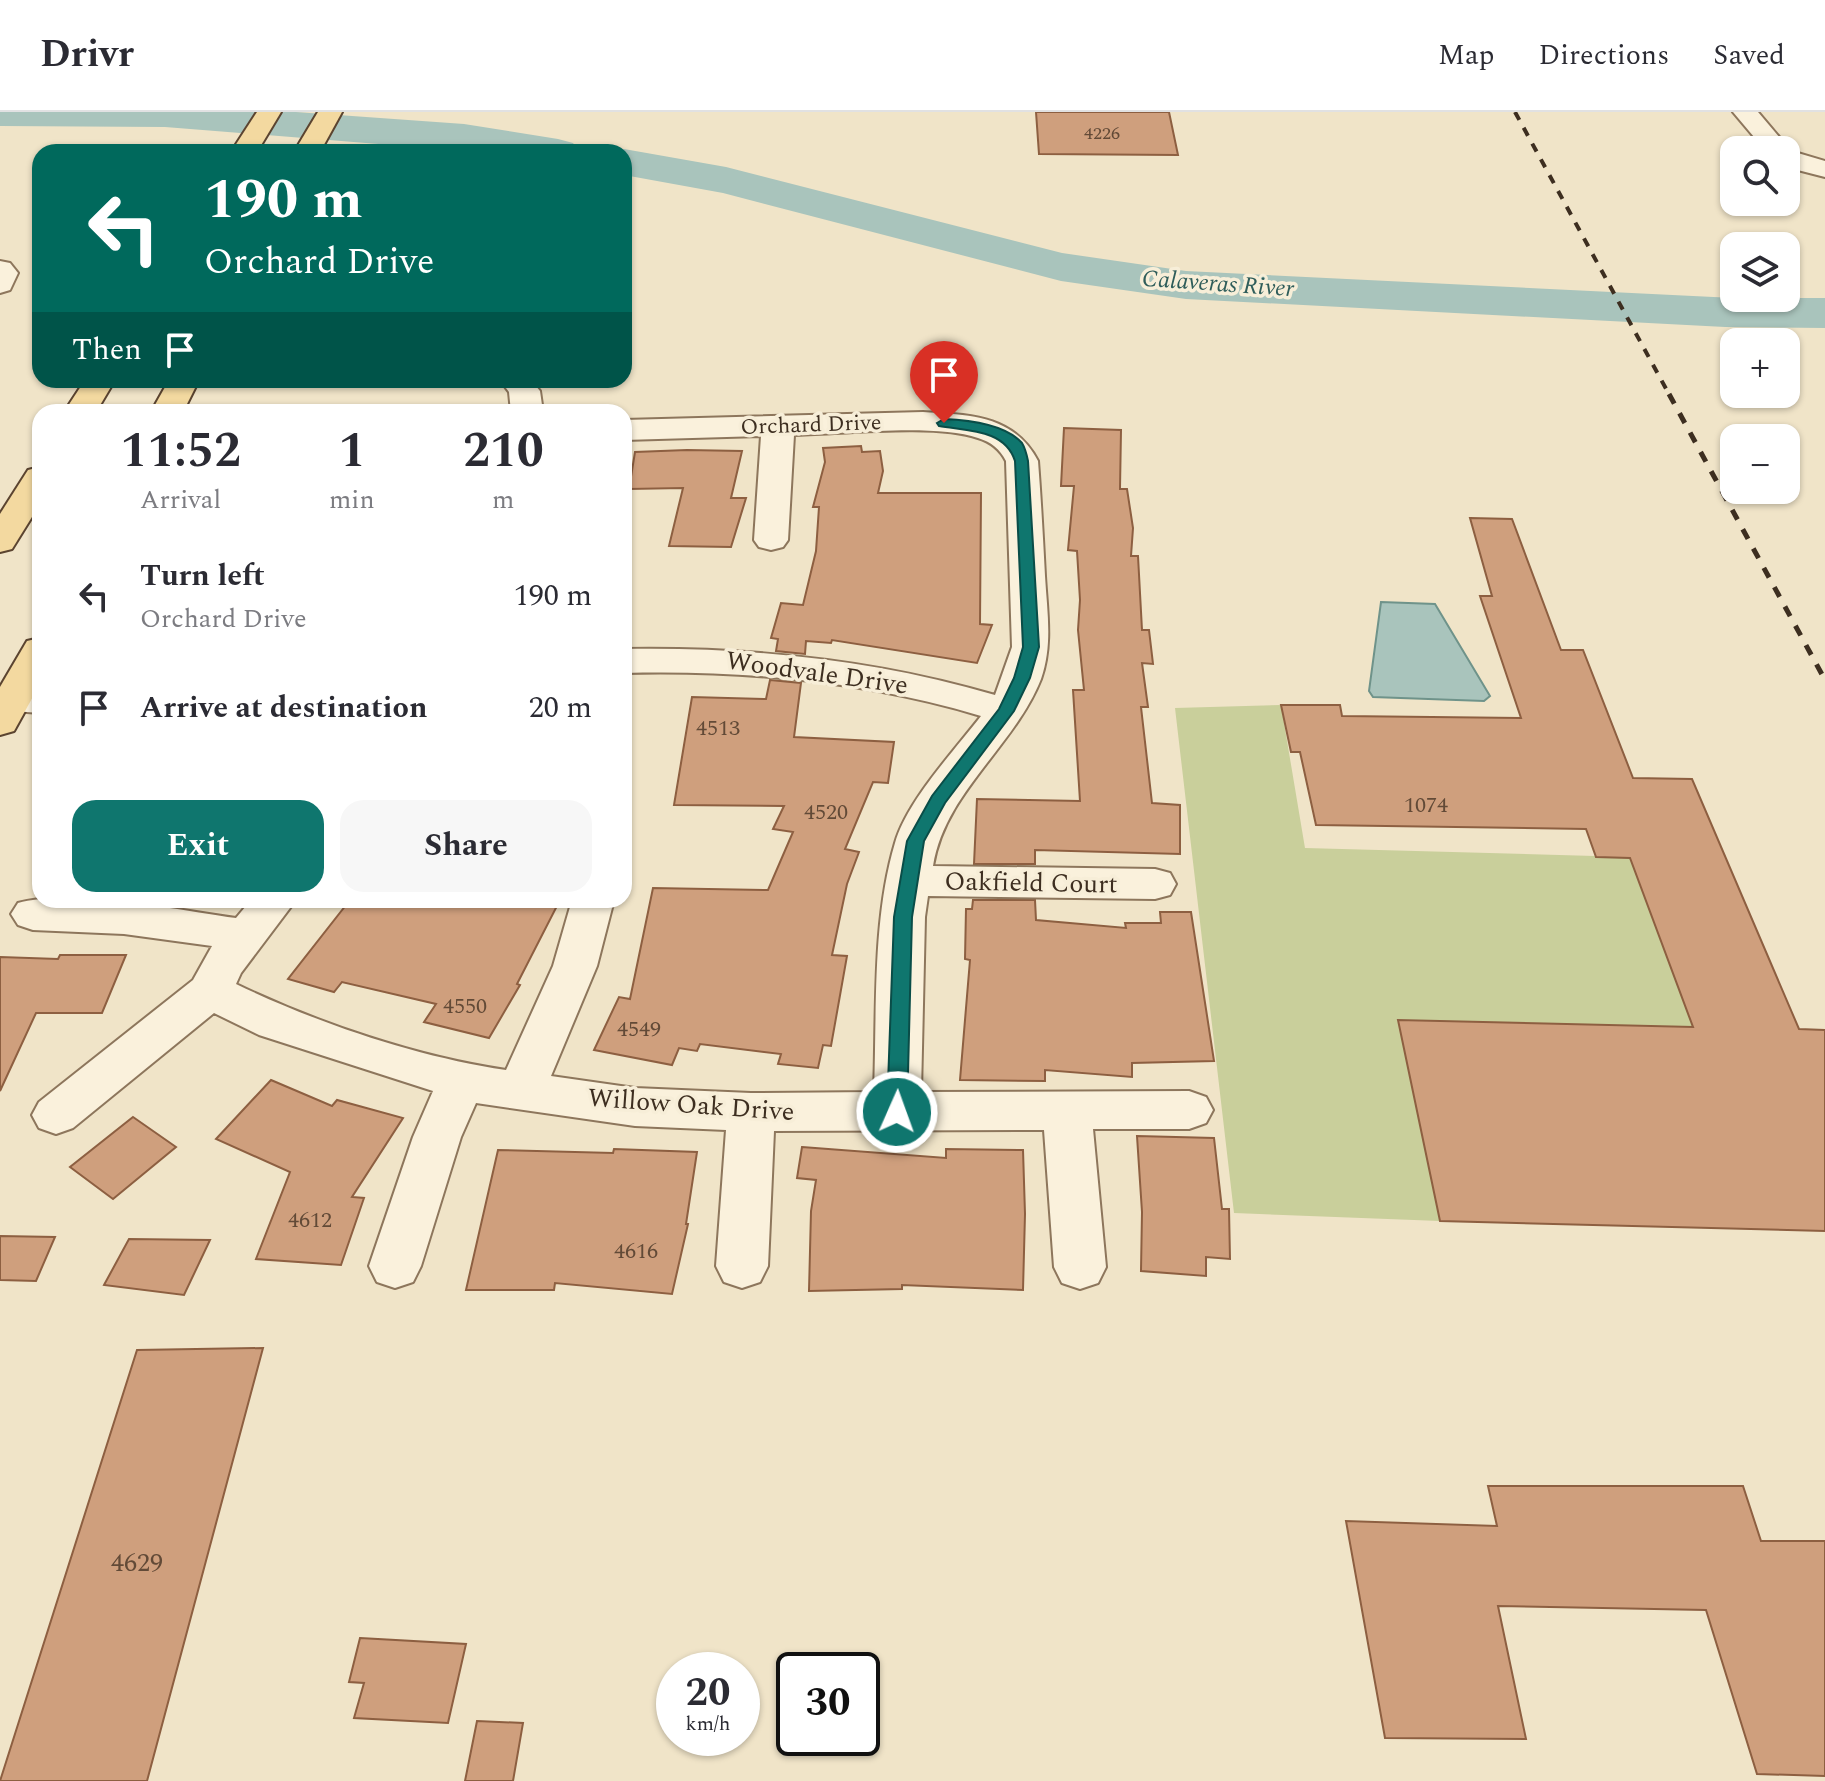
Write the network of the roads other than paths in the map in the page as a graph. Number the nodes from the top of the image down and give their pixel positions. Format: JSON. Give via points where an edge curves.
{"nodes":[{"id":1,"x":269,"y":112,"type":"edge"},
{"id":2,"x":330,"y":112,"type":"edge"},
{"id":3,"x":1745,"y":112,"type":"edge"},
{"id":4,"x":1766,"y":136,"type":"edge"},
{"id":5,"x":249,"y":144,"type":"edge"},
{"id":6,"x":312,"y":144,"type":"edge"},
{"id":7,"x":1800,"y":164,"type":"edge"},
{"id":8,"x":1825,"y":169,"type":"edge"},
{"id":9,"x":0,"y":269,"type":"edge"},
{"id":10,"x":0,"y":284,"type":"edge"},
{"id":11,"x":778,"y":426,"type":"junction"},
{"id":12,"x":632,"y":430,"type":"edge"},
{"id":13,"x":32,"y":490,"type":"edge"},
{"id":14,"x":771,"y":540,"type":"dead end"},
{"id":15,"x":0,"y":542,"type":"edge"},
{"id":16,"x":632,"y":661,"type":"edge"},
{"id":17,"x":32,"y":670,"type":"edge"},
{"id":18,"x":17,"y":708,"type":"edge"},
{"id":19,"x":1006,"y":711,"type":"junction"},
{"id":20,"x":907,"y":881,"type":"junction"},
{"id":21,"x":1155,"y":884,"type":"dead end"},
{"id":22,"x":269,"y":908,"type":"edge"},
{"id":23,"x":591,"y":908,"type":"edge"},
{"id":24,"x":33,"y":914,"type":"dead end"},
{"id":25,"x":247,"y":935,"type":"junction"},
{"id":26,"x":210,"y":991,"type":"junction"},
{"id":27,"x":461,"y":1082,"type":"junction"},
{"id":28,"x":521,"y":1090,"type":"junction"},
{"id":29,"x":1189,"y":1110,"type":"dead end"},
{"id":30,"x":751,"y":1112,"type":"junction"},
{"id":31,"x":897,"y":1112,"type":"junction"},
{"id":32,"x":1067,"y":1113,"type":"junction"},
{"id":33,"x":56,"y":1115,"type":"dead end"},
{"id":34,"x":395,"y":1266,"type":"dead end"},
{"id":35,"x":742,"y":1266,"type":"dead end"},
{"id":36,"x":1080,"y":1267,"type":"dead end"}],
"edges":[{"from":1,"to":5,"type":"main road"},
{"from":2,"to":6,"type":"main road"},
{"from":3,"to":4,"type":"street"},
{"from":7,"to":8,"type":"street"},
{"from":9,"to":10,"type":"street"},
{"from":11,"to":12,"type":"street","name":"Orchard Drive"},
{"from":11,"to":14,"type":"street"},
{"from":11,"to":19,"type":"street","name":"Orchard Drive","via":[[964,424],[997,433],[1017,446],[1031,647]]},
{"from":13,"to":15,"type":"main road"},
{"from":16,"to":19,"type":"street","name":"Woodvale Drive","via":[[750,660],[842,671],[955,694]]},
{"from":17,"to":18,"type":"main road"},
{"from":19,"to":20,"type":"street","via":[[938,800],[916,841]]},
{"from":20,"to":21,"type":"street","name":"Oakfield Court"},
{"from":20,"to":31,"type":"street"},
{"from":22,"to":25,"type":"street"},
{"from":23,"to":28,"type":"street","via":[[569,981]]},
{"from":24,"to":25,"type":"street","via":[[124,918]]},
{"from":25,"to":26,"type":"street","via":[[222,965]]},
{"from":26,"to":27,"type":"street","name":"Willow Oak Drive","via":[[275,1023]]},
{"from":26,"to":33,"type":"street"},
{"from":27,"to":28,"type":"street","name":"Willow Oak Drive"},
{"from":27,"to":34,"type":"street"},
{"from":28,"to":30,"type":"street","name":"Willow Oak Drive","via":[[635,1107]]},
{"from":29,"to":32,"type":"street","name":"Willow Oak Drive"},
{"from":30,"to":31,"type":"street","name":"Willow Oak Drive"},
{"from":30,"to":35,"type":"street"},
{"from":31,"to":32,"type":"street","name":"Willow Oak Drive"},
{"from":32,"to":36,"type":"street"}]}
